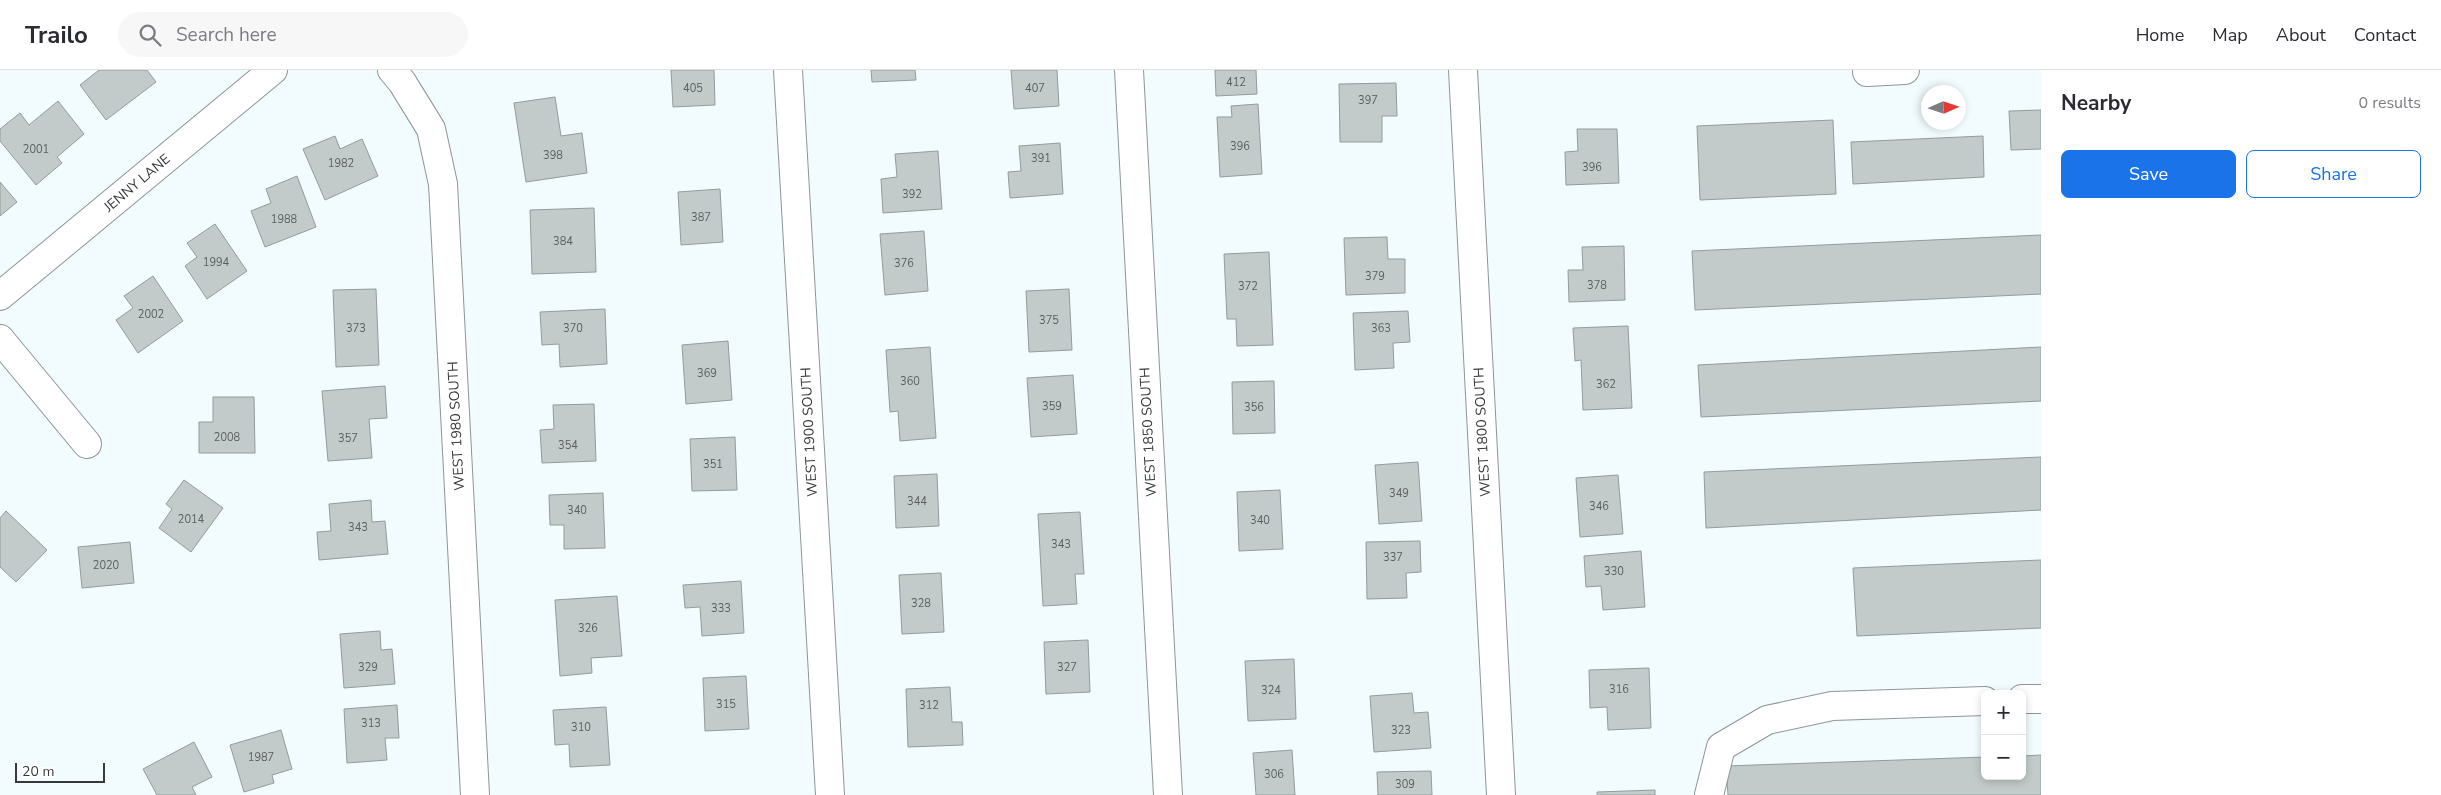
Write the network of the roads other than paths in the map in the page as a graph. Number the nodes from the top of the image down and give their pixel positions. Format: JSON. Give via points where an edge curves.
{"nodes":[{"id":1,"x":273,"y":70,"type":"edge"},
{"id":2,"x":392,"y":70,"type":"edge"},
{"id":3,"x":788,"y":70,"type":"edge"},
{"id":4,"x":1129,"y":70,"type":"edge"},
{"id":5,"x":1463,"y":70,"type":"edge"},
{"id":6,"x":1904,"y":70,"type":"edge"},
{"id":7,"x":1866,"y":72,"type":"dead end"},
{"id":8,"x":0,"y":296,"type":"edge"},
{"id":9,"x":0,"y":339,"type":"edge"},
{"id":10,"x":87,"y":444,"type":"dead end"},
{"id":11,"x":2026,"y":699,"type":"edge"},
{"id":12,"x":2041,"y":699,"type":"edge"},
{"id":13,"x":1981,"y":701,"type":"edge"},
{"id":14,"x":475,"y":795,"type":"edge"},
{"id":15,"x":830,"y":795,"type":"edge"},
{"id":16,"x":1168,"y":795,"type":"edge"},
{"id":17,"x":1501,"y":795,"type":"edge"},
{"id":18,"x":1709,"y":795,"type":"edge"}],
"edges":[{"from":1,"to":8,"type":"street","name":"JENNY LANE"},
{"from":2,"to":14,"type":"street","name":"WEST 1980 SOUTH","via":[[430,130],[443,184]]},
{"from":3,"to":15,"type":"street","name":"WEST 1900 SOUTH"},
{"from":4,"to":16,"type":"street","name":"WEST 1850 SOUTH"},
{"from":5,"to":17,"type":"street","name":"WEST 1800 SOUTH"},
{"from":6,"to":7,"type":"street"},
{"from":9,"to":10,"type":"street"},
{"from":11,"to":12,"type":"street"},
{"from":13,"to":18,"type":"street","via":[[1832,706],[1767,720],[1721,747]]}]}
